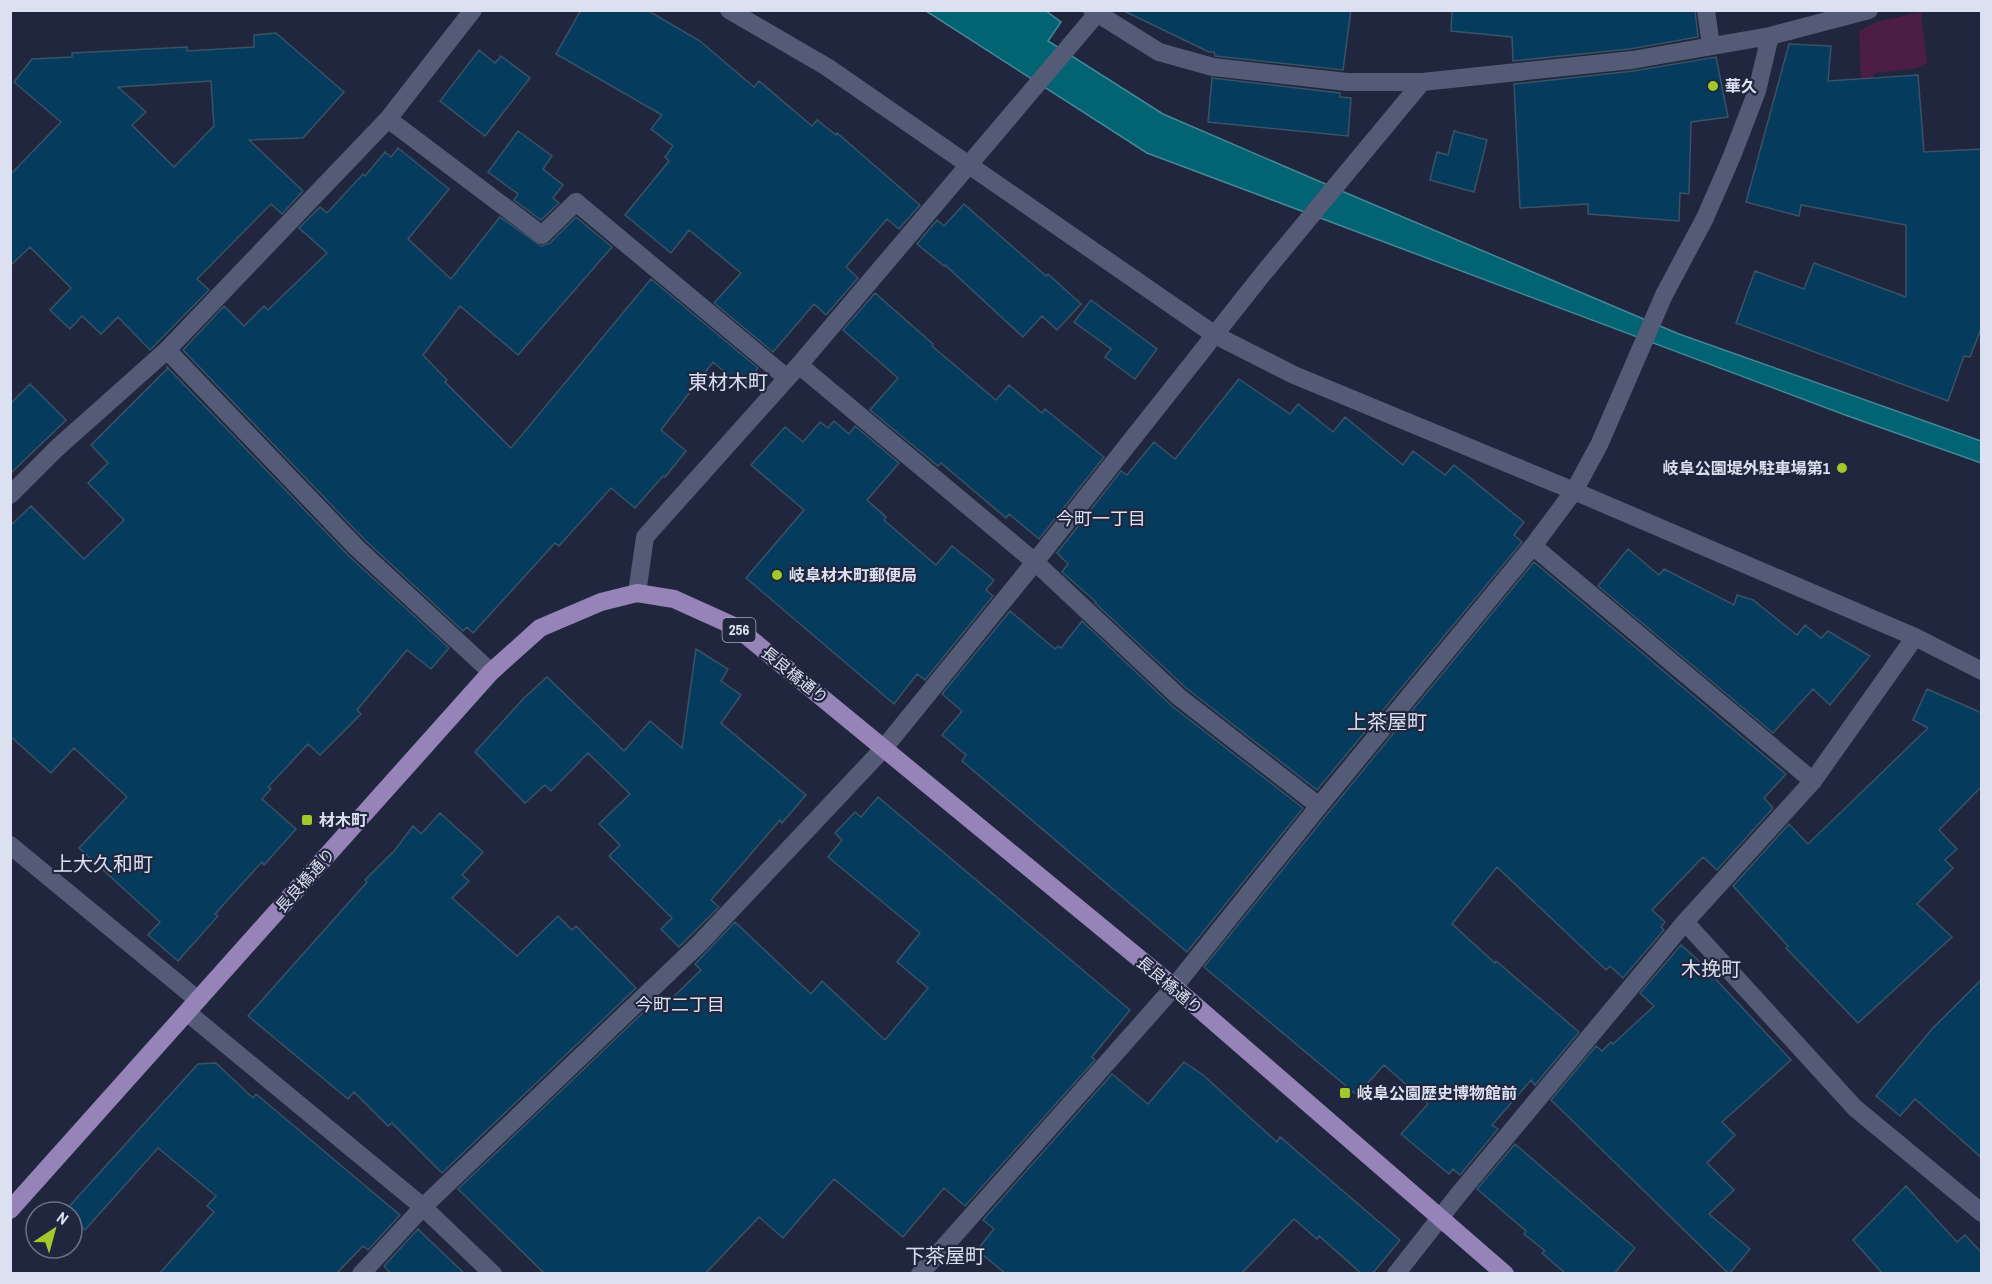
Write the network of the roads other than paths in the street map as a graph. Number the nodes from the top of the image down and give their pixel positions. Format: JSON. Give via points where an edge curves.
{"nodes":[{"id":1,"x":473,"y":10,"type":"edge"},
{"id":2,"x":729,"y":10,"type":"edge"},
{"id":3,"x":1706,"y":10,"type":"edge"},
{"id":4,"x":1869,"y":10,"type":"edge"},
{"id":5,"x":1096,"y":12,"type":"edge"},
{"id":6,"x":1770,"y":36,"type":"junction"},
{"id":7,"x":1711,"y":46,"type":"junction"},
{"id":8,"x":1422,"y":82,"type":"junction"},
{"id":9,"x":388,"y":119,"type":"junction"},
{"id":10,"x":969,"y":165,"type":"junction"},
{"id":11,"x":1215,"y":335,"type":"junction"},
{"id":12,"x":167,"y":350,"type":"junction"},
{"id":13,"x":793,"y":371,"type":"junction"},
{"id":14,"x":1574,"y":491,"type":"junction"},
{"id":15,"x":10,"y":495,"type":"edge"},
{"id":16,"x":1533,"y":546,"type":"junction"},
{"id":17,"x":1035,"y":562,"type":"junction"},
{"id":18,"x":637,"y":593,"type":"junction"},
{"id":19,"x":1914,"y":637,"type":"junction"},
{"id":20,"x":1982,"y":670,"type":"edge"},
{"id":21,"x":490,"y":672,"type":"junction"},
{"id":22,"x":884,"y":748,"type":"junction"},
{"id":23,"x":1813,"y":781,"type":"junction"},
{"id":24,"x":1319,"y":806,"type":"junction"},
{"id":25,"x":10,"y":845,"type":"edge"},
{"id":26,"x":1685,"y":922,"type":"junction"},
{"id":27,"x":1174,"y":987,"type":"junction"},
{"id":28,"x":193,"y":1006,"type":"junction"},
{"id":29,"x":423,"y":1208,"type":"junction"},
{"id":30,"x":10,"y":1210,"type":"edge"},
{"id":31,"x":1982,"y":1213,"type":"edge"},
{"id":32,"x":1440,"y":1219,"type":"junction"},
{"id":33,"x":361,"y":1274,"type":"edge"},
{"id":34,"x":493,"y":1274,"type":"edge"},
{"id":35,"x":920,"y":1274,"type":"edge"},
{"id":36,"x":1396,"y":1274,"type":"edge"},
{"id":37,"x":1505,"y":1274,"type":"edge"}],
"edges":[{"from":1,"to":9,"type":"street"},
{"from":2,"to":10,"type":"street","via":[[827,67]]},
{"from":3,"to":7,"type":"street"},
{"from":4,"to":6,"type":"street"},
{"from":5,"to":8,"type":"street","via":[[1159,52],[1213,67],[1347,82]]},
{"from":5,"to":10,"type":"street"},
{"from":6,"to":7,"type":"street"},
{"from":6,"to":14,"type":"street","via":[[1756,91],[1732,156]]},
{"from":7,"to":8,"type":"street","via":[[1632,60]]},
{"from":8,"to":11,"type":"street"},
{"from":9,"to":12,"type":"street"},
{"from":9,"to":13,"type":"street","via":[[542,235],[576,202]]},
{"from":10,"to":11,"type":"street"},
{"from":10,"to":13,"type":"street"},
{"from":11,"to":14,"type":"street","via":[[1294,375]]},
{"from":11,"to":17,"type":"street"},
{"from":12,"to":15,"type":"street"},
{"from":12,"to":21,"type":"street","via":[[357,548]]},
{"from":13,"to":17,"type":"street"},
{"from":13,"to":18,"type":"street","via":[[645,537]]},
{"from":14,"to":16,"type":"street"},
{"from":14,"to":19,"type":"street"},
{"from":16,"to":23,"type":"street"},
{"from":16,"to":24,"type":"street"},
{"from":17,"to":22,"type":"street"},
{"from":17,"to":24,"type":"street","via":[[1179,697]]},
{"from":18,"to":21,"type":"highway","name":"長良橋通り","number":"256","via":[[600,602],[540,628]]},
{"from":18,"to":22,"type":"highway","name":"長良橋通り","number":"256","via":[[674,599],[736,627]]},
{"from":19,"to":20,"type":"street"},
{"from":19,"to":23,"type":"street"},
{"from":21,"to":28,"type":"highway","name":"長良橋通り","number":"256"},
{"from":22,"to":27,"type":"highway","name":"長良橋通り","number":"256"},
{"from":22,"to":29,"type":"street","via":[[700,943]]},
{"from":23,"to":26,"type":"street"},
{"from":24,"to":27,"type":"street"},
{"from":25,"to":28,"type":"street"},
{"from":26,"to":31,"type":"street","via":[[1855,1108]]},
{"from":26,"to":32,"type":"street"},
{"from":27,"to":32,"type":"highway","name":"長良橋通り","number":"256"},
{"from":27,"to":35,"type":"street"},
{"from":28,"to":29,"type":"street"},
{"from":28,"to":30,"type":"highway","name":"長良橋通り","number":"256"},
{"from":29,"to":33,"type":"street"},
{"from":29,"to":34,"type":"street"},
{"from":32,"to":36,"type":"street"},
{"from":32,"to":37,"type":"highway","name":"長良橋通り","number":"256"}]}
